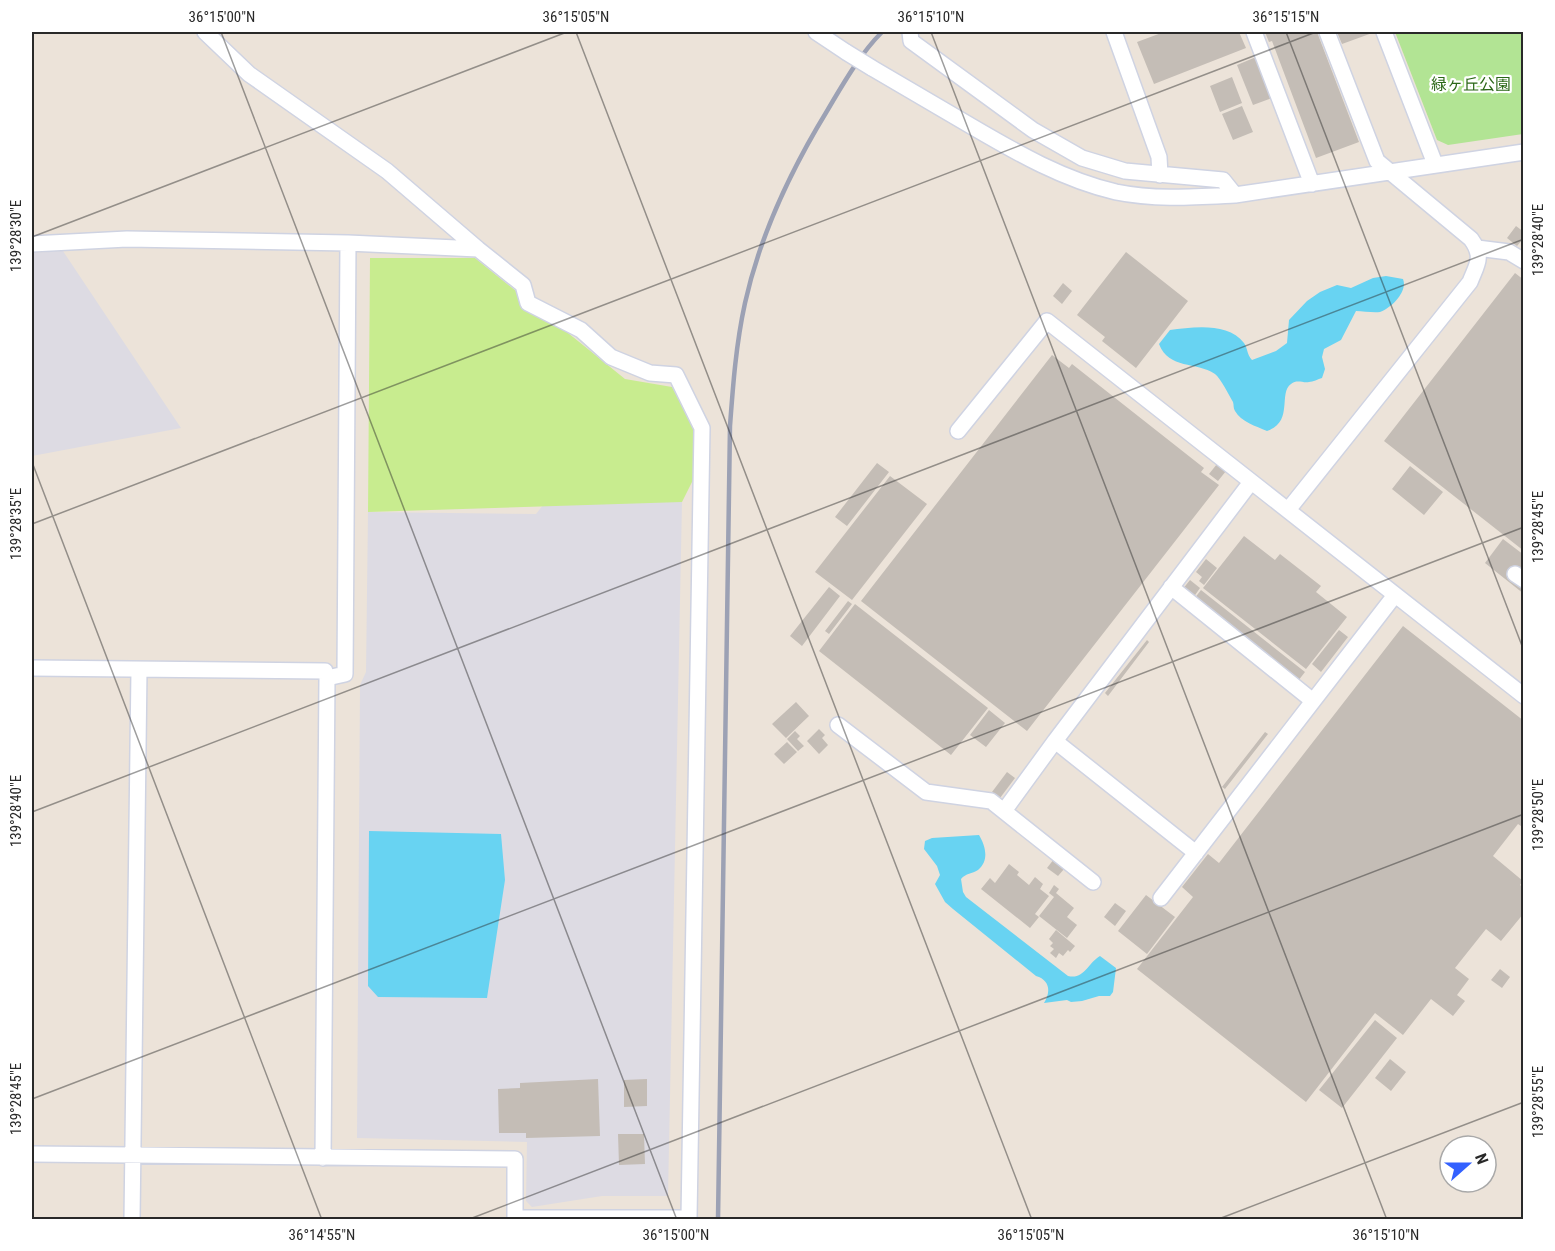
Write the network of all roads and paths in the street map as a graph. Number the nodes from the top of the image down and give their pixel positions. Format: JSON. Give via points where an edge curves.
{"nodes":[{"id":1,"x":205,"y":32,"type":"edge"},
{"id":2,"x":816,"y":32,"type":"edge"},
{"id":3,"x":910,"y":32,"type":"edge"},
{"id":4,"x":1114,"y":32,"type":"edge"},
{"id":5,"x":1254,"y":32,"type":"edge"},
{"id":6,"x":1327,"y":32,"type":"edge"},
{"id":7,"x":1384,"y":32,"type":"edge"},
{"id":8,"x":1524,"y":152,"type":"edge"},
{"id":9,"x":1435,"y":164,"type":"junction"},
{"id":10,"x":1389,"y":172,"type":"junction"},
{"id":11,"x":1160,"y":175,"type":"junction"},
{"id":12,"x":1312,"y":184,"type":"junction"},
{"id":13,"x":1235,"y":195,"type":"junction"},
{"id":14,"x":348,"y":243,"type":"junction"},
{"id":15,"x":32,"y":244,"type":"edge"},
{"id":16,"x":1477,"y":248,"type":"junction"},
{"id":17,"x":477,"y":249,"type":"junction"},
{"id":18,"x":1524,"y":261,"type":"edge"},
{"id":19,"x":958,"y":431,"type":"dead end"},
{"id":20,"x":1251,"y":482,"type":"junction"},
{"id":21,"x":1288,"y":510,"type":"junction"},
{"id":22,"x":1172,"y":587,"type":"junction"},
{"id":23,"x":1395,"y":595,"type":"junction"},
{"id":24,"x":32,"y":668,"type":"edge"},
{"id":25,"x":139,"y":670,"type":"junction"},
{"id":26,"x":327,"y":678,"type":"junction"},
{"id":27,"x":1524,"y":696,"type":"edge"},
{"id":28,"x":1313,"y":701,"type":"junction"},
{"id":29,"x":838,"y":725,"type":"dead end"},
{"id":30,"x":1055,"y":741,"type":"junction"},
{"id":31,"x":1004,"y":811,"type":"junction"},
{"id":32,"x":1196,"y":853,"type":"junction"},
{"id":33,"x":1093,"y":882,"type":"dead end"},
{"id":34,"x":1161,"y":898,"type":"dead end"},
{"id":35,"x":32,"y":1154,"type":"edge"},
{"id":36,"x":132,"y":1155,"type":"junction"},
{"id":37,"x":323,"y":1158,"type":"junction"},
{"id":38,"x":132,"y":1220,"type":"edge"}],
"edges":[{"from":1,"to":17,"type":"street","via":[[249,74],[387,171]]},
{"from":2,"to":13,"type":"street","bridge":true,"via":[[1031,160],[1083,182],[1116,192],[1163,197]]},
{"from":3,"to":11,"type":"street","via":[[911,41],[1058,146],[1102,165]]},
{"from":4,"to":11,"type":"street","via":[[1159,157]]},
{"from":5,"to":12,"type":"street"},
{"from":6,"to":10,"type":"street","via":[[1372,153]]},
{"from":7,"to":9,"type":"street"},
{"from":8,"to":9,"type":"street"},
{"from":9,"to":10,"type":"street"},
{"from":10,"to":12,"type":"street"},
{"from":10,"to":16,"type":"street"},
{"from":11,"to":13,"type":"street","via":[[1223,180]]},
{"from":12,"to":13,"type":"street"},
{"from":14,"to":15,"type":"street","via":[[127,239]]},
{"from":14,"to":17,"type":"street"},
{"from":14,"to":26,"type":"street","via":[[345,674]]},
{"from":16,"to":18,"type":"street","via":[[1509,252]]},
{"from":16,"to":21,"type":"street","via":[[1479,258],[1470,282]]},
{"from":17,"to":37,"type":"street","via":[[523,285],[528,303],[581,330],[611,357],[650,373],[676,375],[702,428],[689,1218],[515,1218],[515,1160]]},
{"from":19,"to":20,"type":"street","via":[[1047,321]]},
{"from":20,"to":21,"type":"street"},
{"from":20,"to":22,"type":"street"},
{"from":21,"to":23,"type":"street"},
{"from":22,"to":28,"type":"street"},
{"from":22,"to":30,"type":"street"},
{"from":23,"to":27,"type":"street"},
{"from":23,"to":28,"type":"street"},
{"from":24,"to":25,"type":"street"},
{"from":25,"to":26,"type":"street","via":[[326,670]]},
{"from":25,"to":36,"type":"street"},
{"from":26,"to":37,"type":"street"},
{"from":28,"to":32,"type":"street"},
{"from":29,"to":31,"type":"street","via":[[926,792],[991,801]]},
{"from":30,"to":31,"type":"street"},
{"from":30,"to":32,"type":"street"},
{"from":31,"to":33,"type":"street"},
{"from":32,"to":34,"type":"street"},
{"from":35,"to":36,"type":"street"},
{"from":36,"to":37,"type":"street"},
{"from":36,"to":38,"type":"street"}]}
